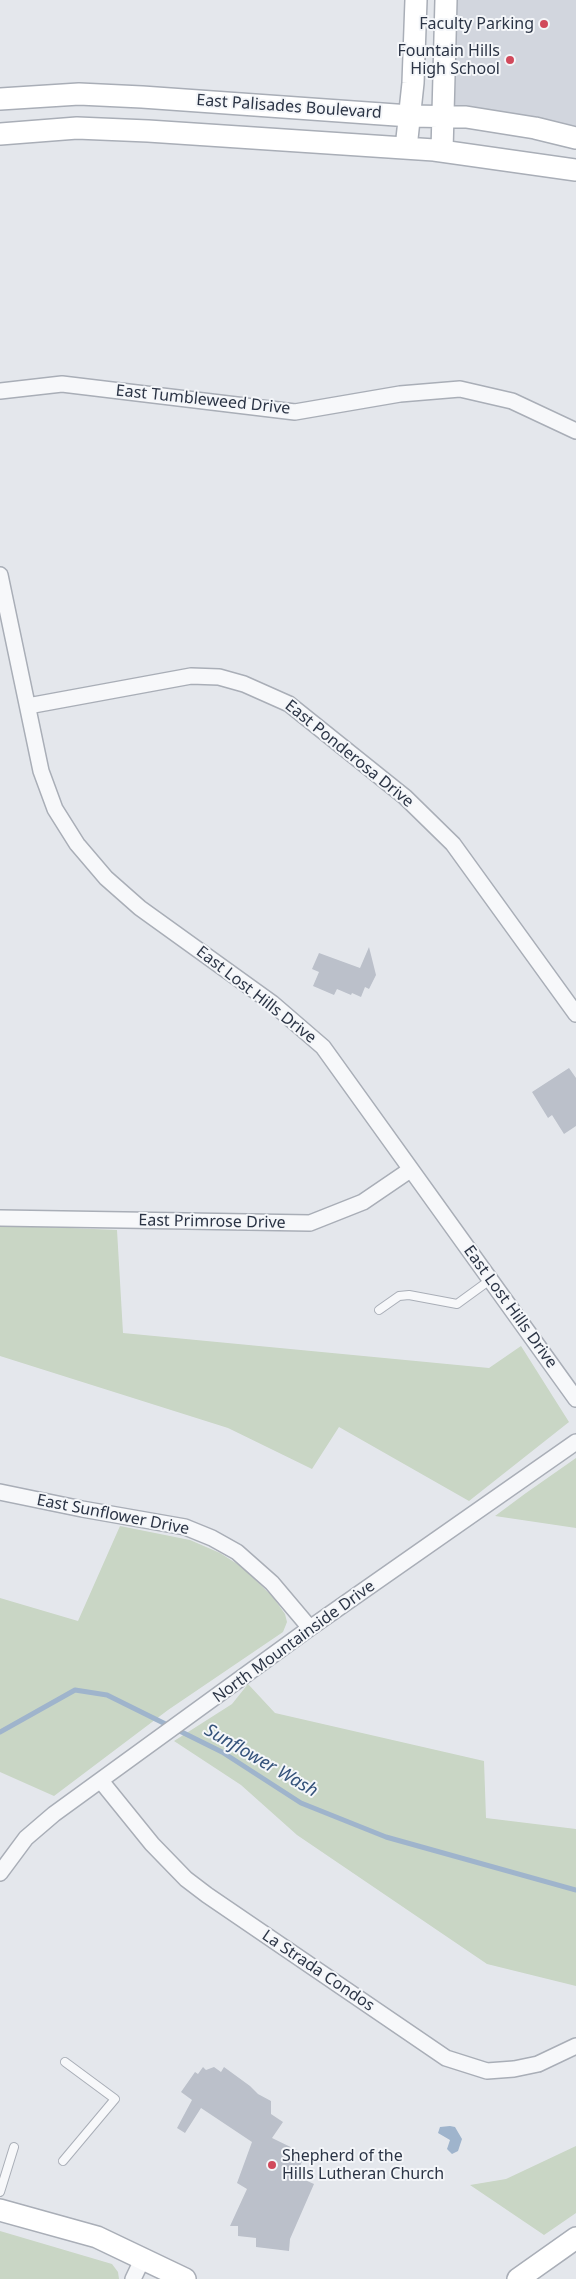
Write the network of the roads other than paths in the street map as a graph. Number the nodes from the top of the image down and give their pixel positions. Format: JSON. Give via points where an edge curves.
{"nodes":[{"id":1,"x":416,"y":0,"type":"edge"},
{"id":2,"x":446,"y":0,"type":"edge"},
{"id":3,"x":0,"y":99,"type":"edge"},
{"id":4,"x":410,"y":116,"type":"junction"},
{"id":5,"x":443,"y":117,"type":"junction"},
{"id":6,"x":0,"y":134,"type":"edge"},
{"id":7,"x":576,"y":138,"type":"edge"},
{"id":8,"x":406,"y":148,"type":"junction"},
{"id":9,"x":442,"y":151,"type":"junction"},
{"id":10,"x":576,"y":170,"type":"edge"},
{"id":11,"x":0,"y":391,"type":"edge"},
{"id":12,"x":576,"y":431,"type":"edge"},
{"id":13,"x":0,"y":575,"type":"edge"},
{"id":14,"x":3,"y":612,"type":"edge"},
{"id":15,"x":28,"y":706,"type":"junction"},
{"id":16,"x":576,"y":1014,"type":"edge"},
{"id":17,"x":410,"y":1170,"type":"junction"},
{"id":18,"x":0,"y":1218,"type":"edge"},
{"id":19,"x":490,"y":1280,"type":"junction"},
{"id":20,"x":379,"y":1310,"type":"dead end"},
{"id":21,"x":576,"y":1399,"type":"edge"},
{"id":22,"x":576,"y":1442,"type":"edge"},
{"id":23,"x":0,"y":1492,"type":"edge"},
{"id":24,"x":310,"y":1628,"type":"junction"},
{"id":25,"x":101,"y":1781,"type":"junction"},
{"id":26,"x":0,"y":1874,"type":"edge"},
{"id":27,"x":576,"y":2046,"type":"edge"},
{"id":28,"x":65,"y":2062,"type":"dead end"},
{"id":29,"x":14,"y":2147,"type":"dead end"},
{"id":30,"x":63,"y":2161,"type":"dead end"},
{"id":31,"x":0,"y":2192,"type":"edge"},
{"id":32,"x":0,"y":2210,"type":"edge"},
{"id":33,"x":576,"y":2238,"type":"edge"},
{"id":34,"x":143,"y":2258,"type":"junction"},
{"id":35,"x":133,"y":2279,"type":"edge"},
{"id":36,"x":185,"y":2279,"type":"edge"},
{"id":37,"x":518,"y":2279,"type":"edge"}],
"edges":[{"from":1,"to":4,"type":"street"},
{"from":2,"to":5,"type":"street"},
{"from":3,"to":4,"type":"street","name":"East Palisades Boulevard","via":[[79,94],[133,96]]},
{"from":4,"to":5,"type":"street","name":"East Palisades Boulevard"},
{"from":4,"to":8,"type":"street"},
{"from":5,"to":7,"type":"street","name":"East Palisades Boulevard","via":[[527,127]]},
{"from":5,"to":9,"type":"street"},
{"from":6,"to":8,"type":"street","name":"East Palisades Boulevard","via":[[77,128]]},
{"from":8,"to":9,"type":"street","name":"East Palisades Boulevard"},
{"from":9,"to":10,"type":"street","name":"East Palisades Boulevard"},
{"from":11,"to":12,"type":"street","name":"East Tumbleweed Drive","via":[[62,384],[295,412],[400,394],[460,389],[512,401]]},
{"from":13,"to":14,"type":"street","name":"East Lost Hills Drive"},
{"from":14,"to":15,"type":"street","name":"East Lost Hills Drive"},
{"from":15,"to":16,"type":"street","name":"East Ponderosa Drive","via":[[191,676],[219,677],[244,684],[290,704],[405,796],[453,844]]},
{"from":15,"to":17,"type":"street","name":"East Lost Hills Drive","via":[[41,771],[54,809],[77,844],[106,878],[140,908],[272,1004],[323,1047]]},
{"from":17,"to":18,"type":"street","name":"East Primrose Drive","via":[[363,1202],[310,1223]]},
{"from":17,"to":19,"type":"street","name":"East Lost Hills Drive"},
{"from":19,"to":20,"type":"lane","via":[[457,1304],[409,1295],[399,1296]]},
{"from":19,"to":21,"type":"street","name":"East Lost Hills Drive"},
{"from":22,"to":24,"type":"street","name":"North Mountainside Drive"},
{"from":23,"to":24,"type":"street","name":"East Sunflower Drive","via":[[185,1527],[212,1538],[237,1552],[272,1583]]},
{"from":24,"to":25,"type":"street","name":"North Mountainside Drive"},
{"from":25,"to":26,"type":"street","name":"North Mountainside Drive","via":[[26,1838]]},
{"from":25,"to":27,"type":"street","name":"La Strada Condos","via":[[152,1844],[186,1879],[446,2058],[487,2071],[514,2070],[538,2064]]},
{"from":28,"to":30,"type":"lane","via":[[115,2099]]},
{"from":29,"to":31,"type":"lane"},
{"from":32,"to":34,"type":"street","via":[[97,2238]]},
{"from":33,"to":37,"type":"street"},
{"from":34,"to":35,"type":"street"},
{"from":34,"to":36,"type":"street"}]}
